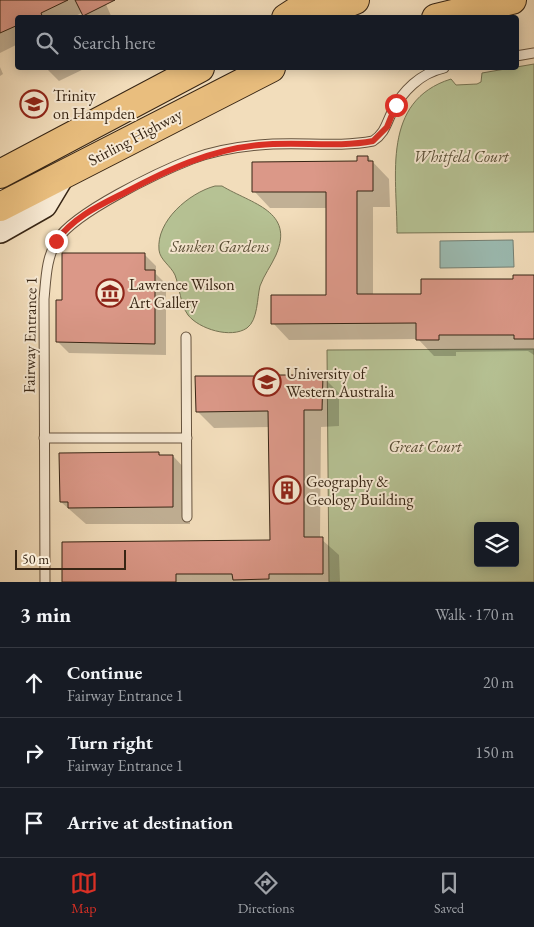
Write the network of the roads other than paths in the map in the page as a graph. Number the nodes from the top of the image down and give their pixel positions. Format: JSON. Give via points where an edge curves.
{"nodes":[{"id":1,"x":314,"y":0,"type":"edge"},
{"id":2,"x":355,"y":0,"type":"edge"},
{"id":3,"x":502,"y":5,"type":"edge"},
{"id":4,"x":291,"y":15,"type":"edge"},
{"id":5,"x":318,"y":15,"type":"edge"},
{"id":6,"x":451,"y":15,"type":"edge"},
{"id":7,"x":534,"y":53,"type":"edge"},
{"id":8,"x":519,"y":56,"type":"edge"},
{"id":9,"x":196,"y":70,"type":"edge"},
{"id":10,"x":267,"y":70,"type":"edge"},
{"id":11,"x":439,"y":70,"type":"edge"},
{"id":12,"x":0,"y":174,"type":"edge"},
{"id":13,"x":62,"y":175,"type":"junction"},
{"id":14,"x":0,"y":208,"type":"edge"},
{"id":15,"x":0,"y":230,"type":"edge"},
{"id":16,"x":186,"y":337,"type":"dead end"},
{"id":17,"x":44,"y":438,"type":"junction"},
{"id":18,"x":187,"y":438,"type":"junction"},
{"id":19,"x":188,"y":518,"type":"dead end"},
{"id":20,"x":45,"y":582,"type":"edge"}],
"edges":[{"from":1,"to":4,"type":"highway"},
{"from":2,"to":5,"type":"highway"},
{"from":3,"to":6,"type":"highway"},
{"from":7,"to":8,"type":"lane"},
{"from":9,"to":12,"type":"highway","name":"Stirling Highway"},
{"from":10,"to":13,"type":"highway","name":"Stirling Highway"},
{"from":11,"to":17,"type":"lane","name":"Fairway Entrance 1","via":[[418,79],[407,89],[387,127],[373,141],[259,145],[193,159],[85,213],[67,227],[56,241],[47,265]]},
{"from":13,"to":14,"type":"highway","name":"Stirling Highway"},
{"from":13,"to":15,"type":"street","via":[[44,205]]},
{"from":16,"to":18,"type":"lane"},
{"from":17,"to":18,"type":"lane"},
{"from":17,"to":20,"type":"lane","name":"Fairway Entrance 1"},
{"from":18,"to":19,"type":"lane"}]}
